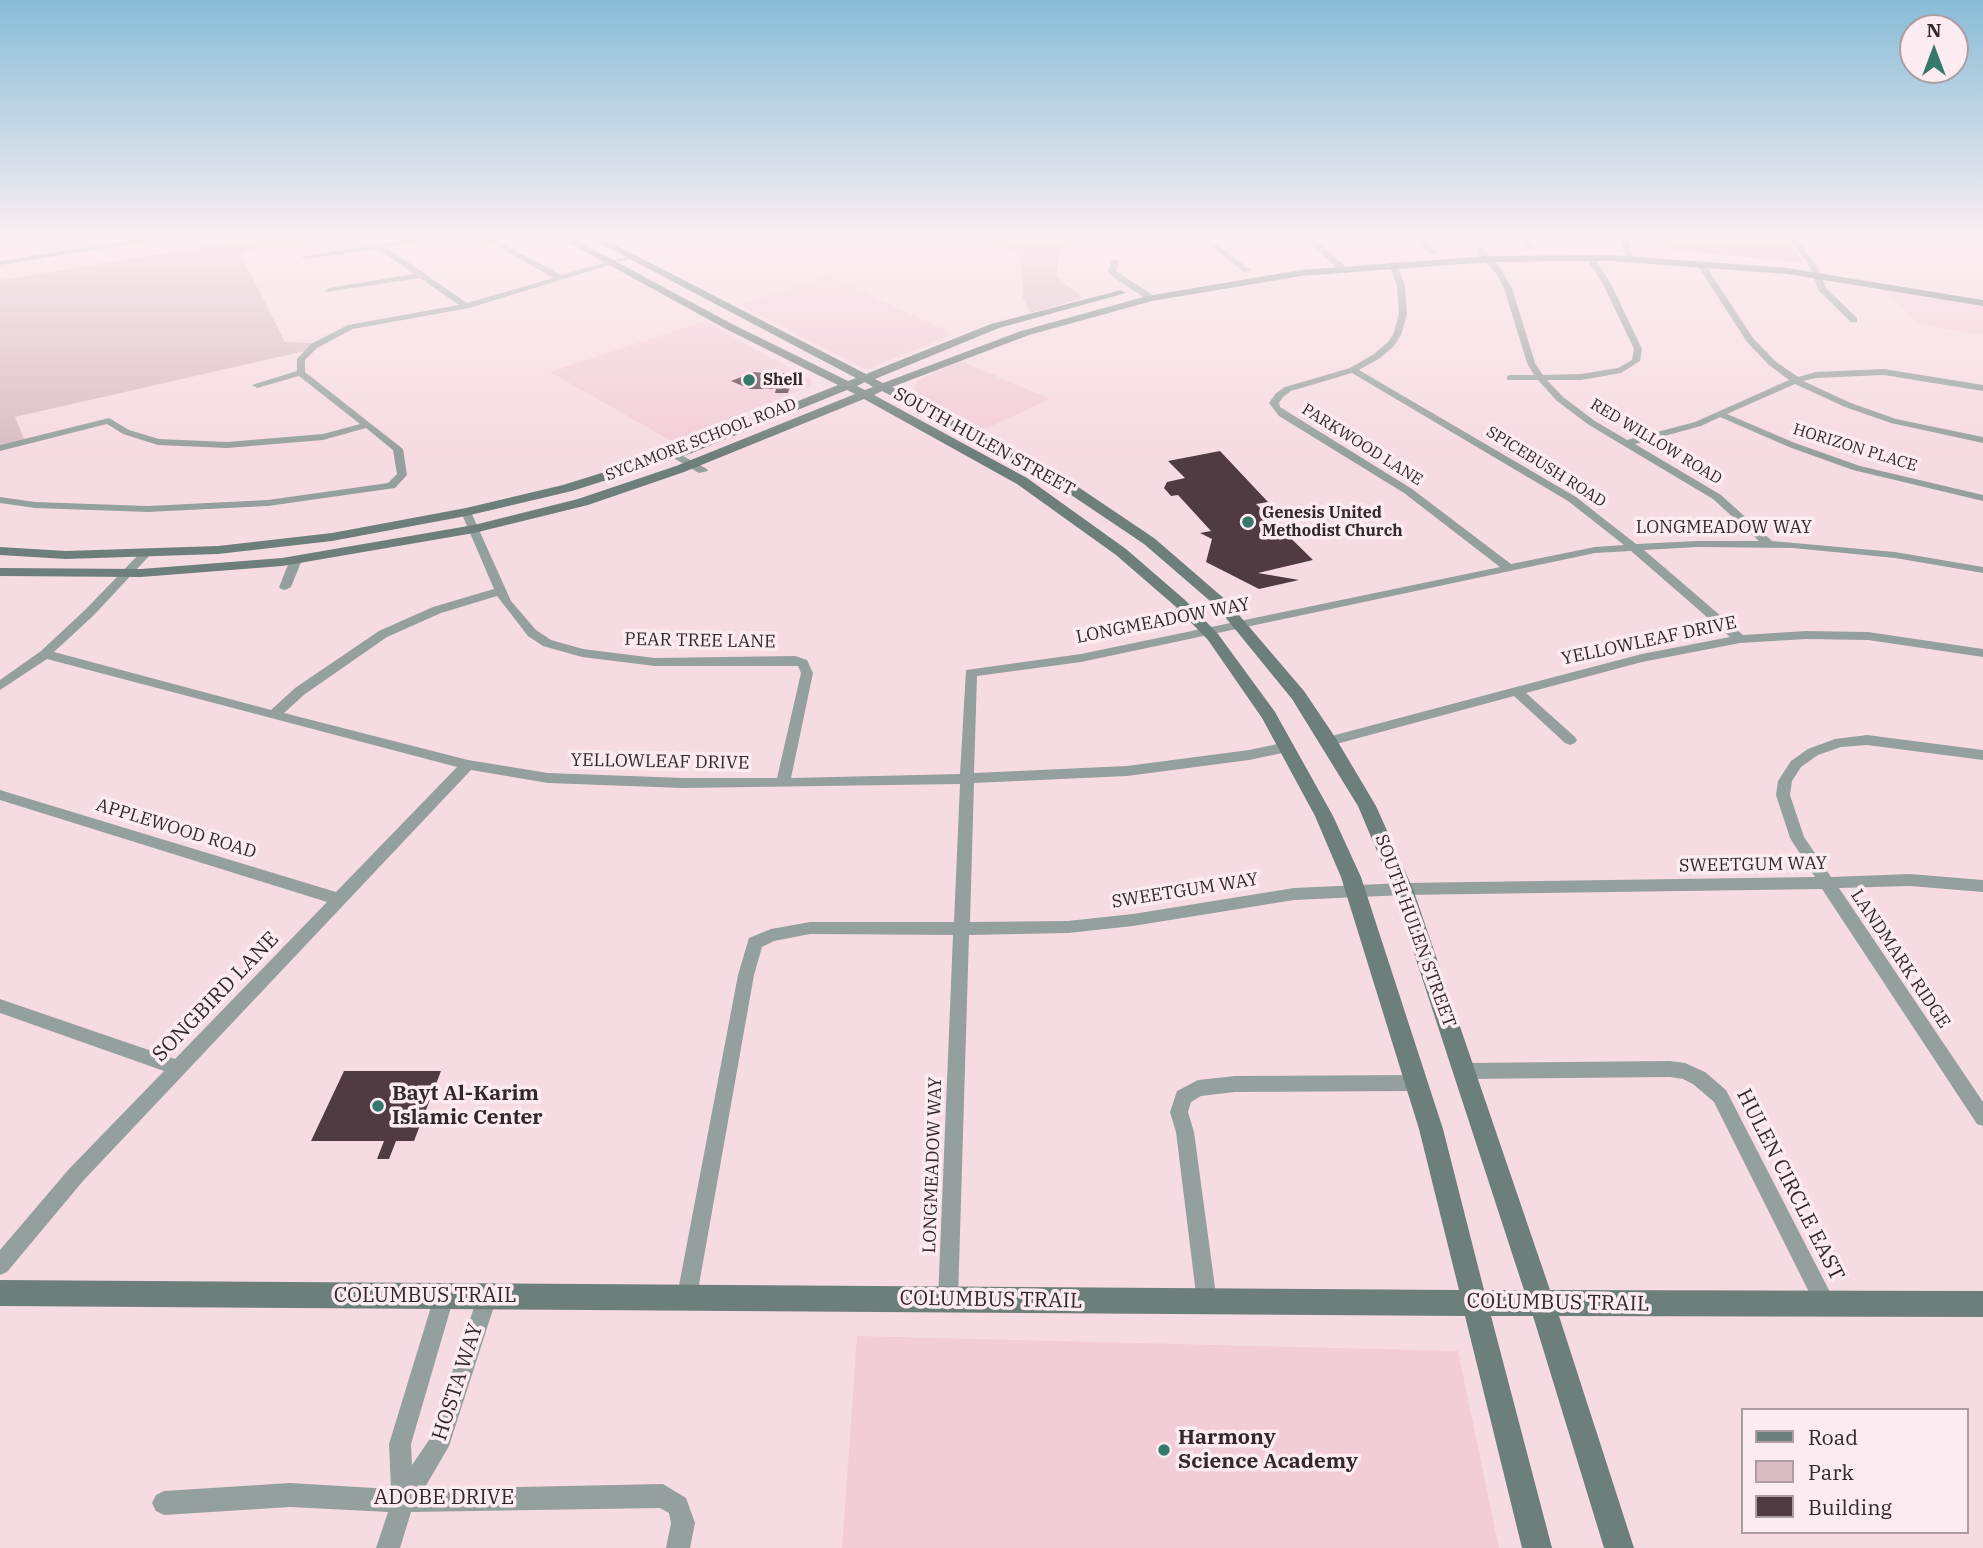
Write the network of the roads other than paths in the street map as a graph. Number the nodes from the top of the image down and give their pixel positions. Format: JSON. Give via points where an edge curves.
{"nodes":[{"id":1,"x":441,"y":310,"type":"edge"},
{"id":2,"x":700,"y":310,"type":"edge"},
{"id":3,"x":735,"y":310,"type":"edge"},
{"id":4,"x":1051,"y":310,"type":"edge"},
{"id":5,"x":1108,"y":310,"type":"edge"},
{"id":6,"x":1403,"y":310,"type":"edge"},
{"id":7,"x":1514,"y":310,"type":"edge"},
{"id":8,"x":1619,"y":310,"type":"edge"},
{"id":9,"x":1731,"y":310,"type":"edge"},
{"id":10,"x":1844,"y":310,"type":"edge"},
{"id":11,"x":1854,"y":320,"type":"dead end"},
{"id":12,"x":995,"y":326,"type":"junction"},
{"id":13,"x":774,"y":330,"type":"junction"},
{"id":14,"x":1013,"y":337,"type":"junction"},
{"id":15,"x":752,"y":338,"type":"junction"},
{"id":16,"x":1353,"y":370,"type":"junction"},
{"id":17,"x":301,"y":373,"type":"junction"},
{"id":18,"x":866,"y":378,"type":"junction"},
{"id":19,"x":1510,"y":378,"type":"dead end"},
{"id":20,"x":1541,"y":378,"type":"junction"},
{"id":21,"x":1794,"y":380,"type":"junction"},
{"id":22,"x":257,"y":385,"type":"dead end"},
{"id":23,"x":848,"y":385,"type":"junction"},
{"id":24,"x":884,"y":386,"type":"junction"},
{"id":25,"x":1983,"y":388,"type":"edge"},
{"id":26,"x":864,"y":394,"type":"junction"},
{"id":27,"x":1722,"y":415,"type":"junction"},
{"id":28,"x":367,"y":425,"type":"junction"},
{"id":29,"x":1983,"y":440,"type":"edge"},
{"id":30,"x":1627,"y":443,"type":"junction"},
{"id":31,"x":0,"y":448,"type":"edge"},
{"id":32,"x":674,"y":454,"type":"junction"},
{"id":33,"x":698,"y":468,"type":"junction"},
{"id":34,"x":1045,"y":471,"type":"junction"},
{"id":35,"x":1022,"y":481,"type":"junction"},
{"id":36,"x":1983,"y":498,"type":"edge"},
{"id":37,"x":0,"y":500,"type":"edge"},
{"id":38,"x":466,"y":512,"type":"junction"},
{"id":39,"x":474,"y":529,"type":"junction"},
{"id":40,"x":1768,"y":544,"type":"junction"},
{"id":41,"x":1633,"y":547,"type":"junction"},
{"id":42,"x":0,"y":551,"type":"edge"},
{"id":43,"x":144,"y":555,"type":"junction"},
{"id":44,"x":296,"y":559,"type":"junction"},
{"id":45,"x":1509,"y":568,"type":"junction"},
{"id":46,"x":1983,"y":569,"type":"edge"},
{"id":47,"x":0,"y":572,"type":"edge"},
{"id":48,"x":126,"y":573,"type":"junction"},
{"id":49,"x":285,"y":587,"type":"dead end"},
{"id":50,"x":501,"y":592,"type":"junction"},
{"id":51,"x":1241,"y":625,"type":"junction"},
{"id":52,"x":1207,"y":631,"type":"junction"},
{"id":53,"x":1740,"y":639,"type":"junction"},
{"id":54,"x":1983,"y":653,"type":"edge"},
{"id":55,"x":45,"y":654,"type":"junction"},
{"id":56,"x":0,"y":685,"type":"edge"},
{"id":57,"x":1516,"y":691,"type":"junction"},
{"id":58,"x":275,"y":714,"type":"junction"},
{"id":59,"x":1570,"y":740,"type":"dead end"},
{"id":60,"x":1329,"y":741,"type":"junction"},
{"id":61,"x":1287,"y":747,"type":"junction"},
{"id":62,"x":1983,"y":755,"type":"edge"},
{"id":63,"x":468,"y":765,"type":"junction"},
{"id":64,"x":965,"y":780,"type":"junction"},
{"id":65,"x":783,"y":783,"type":"junction"},
{"id":66,"x":0,"y":795,"type":"edge"},
{"id":67,"x":1826,"y":883,"type":"junction"},
{"id":68,"x":1983,"y":886,"type":"edge"},
{"id":69,"x":1403,"y":889,"type":"junction"},
{"id":70,"x":1356,"y":891,"type":"junction"},
{"id":71,"x":341,"y":900,"type":"junction"},
{"id":72,"x":960,"y":929,"type":"junction"},
{"id":73,"x":0,"y":1006,"type":"edge"},
{"id":74,"x":179,"y":1068,"type":"junction"},
{"id":75,"x":1465,"y":1071,"type":"junction"},
{"id":76,"x":1414,"y":1083,"type":"junction"},
{"id":77,"x":1983,"y":1118,"type":"edge"},
{"id":78,"x":0,"y":1265,"type":"edge"},
{"id":79,"x":0,"y":1293,"type":"edge"},
{"id":80,"x":687,"y":1296,"type":"junction"},
{"id":81,"x":444,"y":1297,"type":"junction"},
{"id":82,"x":487,"y":1297,"type":"junction"},
{"id":83,"x":948,"y":1300,"type":"junction"},
{"id":84,"x":1475,"y":1302,"type":"junction"},
{"id":85,"x":1207,"y":1303,"type":"junction"},
{"id":86,"x":1542,"y":1304,"type":"junction"},
{"id":87,"x":1983,"y":1304,"type":"edge"},
{"id":88,"x":1826,"y":1305,"type":"junction"},
{"id":89,"x":403,"y":1501,"type":"junction"},
{"id":90,"x":164,"y":1503,"type":"dead end"},
{"id":91,"x":388,"y":1548,"type":"edge"},
{"id":92,"x":678,"y":1548,"type":"edge"},
{"id":93,"x":1538,"y":1548,"type":"edge"},
{"id":94,"x":1619,"y":1548,"type":"edge"}],
"edges":[{"from":1,"to":17,"type":"street","via":[[343,330],[301,359]]},
{"from":2,"to":15,"type":"main road","name":"SOUTH HULEN STREET"},
{"from":3,"to":13,"type":"main road","name":"SOUTH HULEN STREET"},
{"from":4,"to":12,"type":"main road","name":"SYCAMORE SCHOOL ROAD"},
{"from":5,"to":14,"type":"main road","name":"SYCAMORE SCHOOL ROAD"},
{"from":6,"to":16,"type":"street","name":"PARKWOOD LANE","via":[[1397,335],[1377,356]]},
{"from":7,"to":20,"type":"street","name":"RED WILLOW ROAD","via":[[1524,347]]},
{"from":8,"to":20,"type":"street","via":[[1639,354],[1636,361],[1620,370],[1581,377]]},
{"from":9,"to":21,"type":"street","via":[[1750,340]]},
{"from":10,"to":11,"type":"street"},
{"from":12,"to":14,"type":"main road"},
{"from":12,"to":18,"type":"main road","name":"SYCAMORE SCHOOL ROAD"},
{"from":13,"to":15,"type":"main road"},
{"from":13,"to":18,"type":"main road","name":"SOUTH HULEN STREET"},
{"from":14,"to":24,"type":"main road","name":"SYCAMORE SCHOOL ROAD"},
{"from":15,"to":23,"type":"main road","name":"SOUTH HULEN STREET"},
{"from":16,"to":41,"type":"street","name":"SPICEBUSH ROAD","via":[[1539,478]]},
{"from":16,"to":45,"type":"street","name":"PARKWOOD LANE","via":[[1288,389],[1274,402],[1276,408],[1408,491]]},
{"from":17,"to":22,"type":"street"},
{"from":17,"to":28,"type":"street"},
{"from":18,"to":23,"type":"main road","name":"SYCAMORE SCHOOL ROAD"},
{"from":18,"to":24,"type":"main road","name":"SOUTH HULEN STREET"},
{"from":19,"to":20,"type":"street"},
{"from":20,"to":30,"type":"street","name":"RED WILLOW ROAD","via":[[1573,411]]},
{"from":21,"to":25,"type":"street","via":[[1865,371]]},
{"from":21,"to":27,"type":"street"},
{"from":21,"to":29,"type":"street","via":[[1872,414]]},
{"from":23,"to":26,"type":"main road","name":"SOUTH HULEN STREET"},
{"from":23,"to":32,"type":"main road","name":"SYCAMORE SCHOOL ROAD"},
{"from":24,"to":26,"type":"main road","name":"SYCAMORE SCHOOL ROAD"},
{"from":24,"to":34,"type":"main road","name":"SOUTH HULEN STREET"},
{"from":26,"to":33,"type":"main road","name":"SYCAMORE SCHOOL ROAD"},
{"from":26,"to":35,"type":"main road","name":"SOUTH HULEN STREET"},
{"from":27,"to":30,"type":"street"},
{"from":27,"to":36,"type":"street","name":"HORIZON PLACE","via":[[1846,465]]},
{"from":28,"to":31,"type":"street","via":[[323,437],[227,445],[158,442],[109,421]]},
{"from":28,"to":37,"type":"street","via":[[398,449],[402,475],[396,484],[268,503],[148,509]]},
{"from":30,"to":40,"type":"street","name":"RED WILLOW ROAD","via":[[1717,497]]},
{"from":32,"to":33,"type":"street"},
{"from":32,"to":38,"type":"main road","name":"SYCAMORE SCHOOL ROAD","via":[[567,488]]},
{"from":33,"to":39,"type":"main road","name":"SYCAMORE SCHOOL ROAD","via":[[566,511]]},
{"from":34,"to":35,"type":"main road"},
{"from":34,"to":51,"type":"main road","name":"SOUTH HULEN STREET","via":[[1149,541]]},
{"from":35,"to":52,"type":"main road","name":"SOUTH HULEN STREET","via":[[1121,552]]},
{"from":38,"to":39,"type":"street","name":"PEAR TREE LANE"},
{"from":38,"to":43,"type":"main road","name":"SYCAMORE SCHOOL ROAD","via":[[313,540]]},
{"from":39,"to":44,"type":"main road","name":"SYCAMORE SCHOOL ROAD"},
{"from":39,"to":50,"type":"street","name":"PEAR TREE LANE"},
{"from":40,"to":41,"type":"street","name":"LONGMEADOW WAY"},
{"from":40,"to":46,"type":"street","name":"LONGMEADOW WAY","via":[[1895,555]]},
{"from":41,"to":45,"type":"street","name":"LONGMEADOW WAY"},
{"from":41,"to":53,"type":"street","name":"SPICEBUSH ROAD"},
{"from":42,"to":43,"type":"main road","name":"SYCAMORE SCHOOL ROAD"},
{"from":43,"to":48,"type":"street"},
{"from":44,"to":48,"type":"main road","name":"SYCAMORE SCHOOL ROAD"},
{"from":44,"to":49,"type":"street"},
{"from":45,"to":51,"type":"street","name":"LONGMEADOW WAY"},
{"from":47,"to":48,"type":"main road","name":"SYCAMORE SCHOOL ROAD"},
{"from":48,"to":55,"type":"street"},
{"from":50,"to":58,"type":"street","via":[[437,610],[383,634],[300,691]]},
{"from":50,"to":65,"type":"street","name":"PEAR TREE LANE","via":[[532,633],[564,649],[655,662],[803,663],[807,673]]},
{"from":51,"to":52,"type":"street","name":"LONGMEADOW WAY"},
{"from":51,"to":60,"type":"main road","name":"SOUTH HULEN STREET"},
{"from":52,"to":61,"type":"main road","name":"SOUTH HULEN STREET"},
{"from":52,"to":64,"type":"street","name":"LONGMEADOW WAY","via":[[1081,658],[971,673]]},
{"from":53,"to":54,"type":"street","name":"YELLOWLEAF DRIVE","via":[[1868,636]]},
{"from":53,"to":57,"type":"street","name":"YELLOWLEAF DRIVE","via":[[1642,658]]},
{"from":55,"to":56,"type":"street"},
{"from":55,"to":58,"type":"street","name":"YELLOWLEAF DRIVE"},
{"from":57,"to":59,"type":"street"},
{"from":57,"to":60,"type":"street","name":"YELLOWLEAF DRIVE"},
{"from":58,"to":63,"type":"street","name":"YELLOWLEAF DRIVE"},
{"from":60,"to":69,"type":"main road","name":"SOUTH HULEN STREET","via":[[1367,806]]},
{"from":61,"to":64,"type":"street","name":"YELLOWLEAF DRIVE","via":[[1126,771]]},
{"from":61,"to":70,"type":"main road","name":"SOUTH HULEN STREET","via":[[1324,816]]},
{"from":62,"to":67,"type":"street","name":"LANDMARK RIDGE","via":[[1867,740],[1840,742],[1796,764],[1785,781],[1783,795],[1797,838]]},
{"from":63,"to":65,"type":"street","name":"YELLOWLEAF DRIVE","via":[[560,779]]},
{"from":63,"to":71,"type":"street","name":"SONGBIRD LANE"},
{"from":64,"to":65,"type":"street","name":"YELLOWLEAF DRIVE"},
{"from":64,"to":72,"type":"street","name":"LONGMEADOW WAY"},
{"from":66,"to":71,"type":"street","name":"APPLEWOOD ROAD"},
{"from":67,"to":68,"type":"street","name":"SWEETGUM WAY","via":[[1910,880]]},
{"from":67,"to":69,"type":"street","name":"SWEETGUM WAY"},
{"from":67,"to":77,"type":"street","name":"LANDMARK RIDGE"},
{"from":69,"to":70,"type":"street","name":"SWEETGUM WAY"},
{"from":69,"to":75,"type":"main road","name":"SOUTH HULEN STREET"},
{"from":70,"to":72,"type":"street","name":"SWEETGUM WAY","via":[[1241,901],[1068,927]]},
{"from":70,"to":76,"type":"main road","name":"SOUTH HULEN STREET"},
{"from":71,"to":74,"type":"street","name":"SONGBIRD LANE"},
{"from":72,"to":80,"type":"street","name":"SWEETGUM WAY","via":[[810,928],[771,934],[755,943]]},
{"from":72,"to":83,"type":"street","name":"LONGMEADOW WAY"},
{"from":73,"to":74,"type":"street"},
{"from":74,"to":78,"type":"street","name":"SONGBIRD LANE","via":[[76,1175]]},
{"from":75,"to":86,"type":"main road","name":"SOUTH HULEN STREET"},
{"from":75,"to":88,"type":"street","name":"HULEN CIRCLE EAST","via":[[1670,1069],[1699,1078],[1720,1096]]},
{"from":76,"to":84,"type":"main road","name":"SOUTH HULEN STREET","via":[[1431,1129]]},
{"from":76,"to":85,"type":"street","via":[[1235,1084],[1198,1088],[1183,1097],[1180,1112]]},
{"from":79,"to":81,"type":"main road","name":"COLUMBUS TRAIL"},
{"from":80,"to":82,"type":"main road","name":"COLUMBUS TRAIL"},
{"from":80,"to":83,"type":"main road","name":"COLUMBUS TRAIL"},
{"from":81,"to":82,"type":"main road","name":"COLUMBUS TRAIL"},
{"from":81,"to":89,"type":"street","name":"HOSTA WAY","via":[[400,1444]]},
{"from":82,"to":89,"type":"street","name":"HOSTA WAY","via":[[438,1446]]},
{"from":83,"to":85,"type":"main road","name":"COLUMBUS TRAIL"},
{"from":84,"to":85,"type":"main road","name":"COLUMBUS TRAIL"},
{"from":84,"to":86,"type":"main road","name":"COLUMBUS TRAIL"},
{"from":84,"to":93,"type":"main road","name":"SOUTH HULEN STREET"},
{"from":86,"to":88,"type":"main road","name":"COLUMBUS TRAIL"},
{"from":86,"to":94,"type":"main road","name":"SOUTH HULEN STREET"},
{"from":87,"to":88,"type":"main road","name":"COLUMBUS TRAIL"},
{"from":89,"to":90,"type":"street","name":"ADOBE DRIVE","via":[[290,1495]]},
{"from":89,"to":91,"type":"street","name":"HOSTA WAY"},
{"from":89,"to":92,"type":"street","name":"ADOBE DRIVE","via":[[663,1496],[678,1506],[683,1523]]}]}
